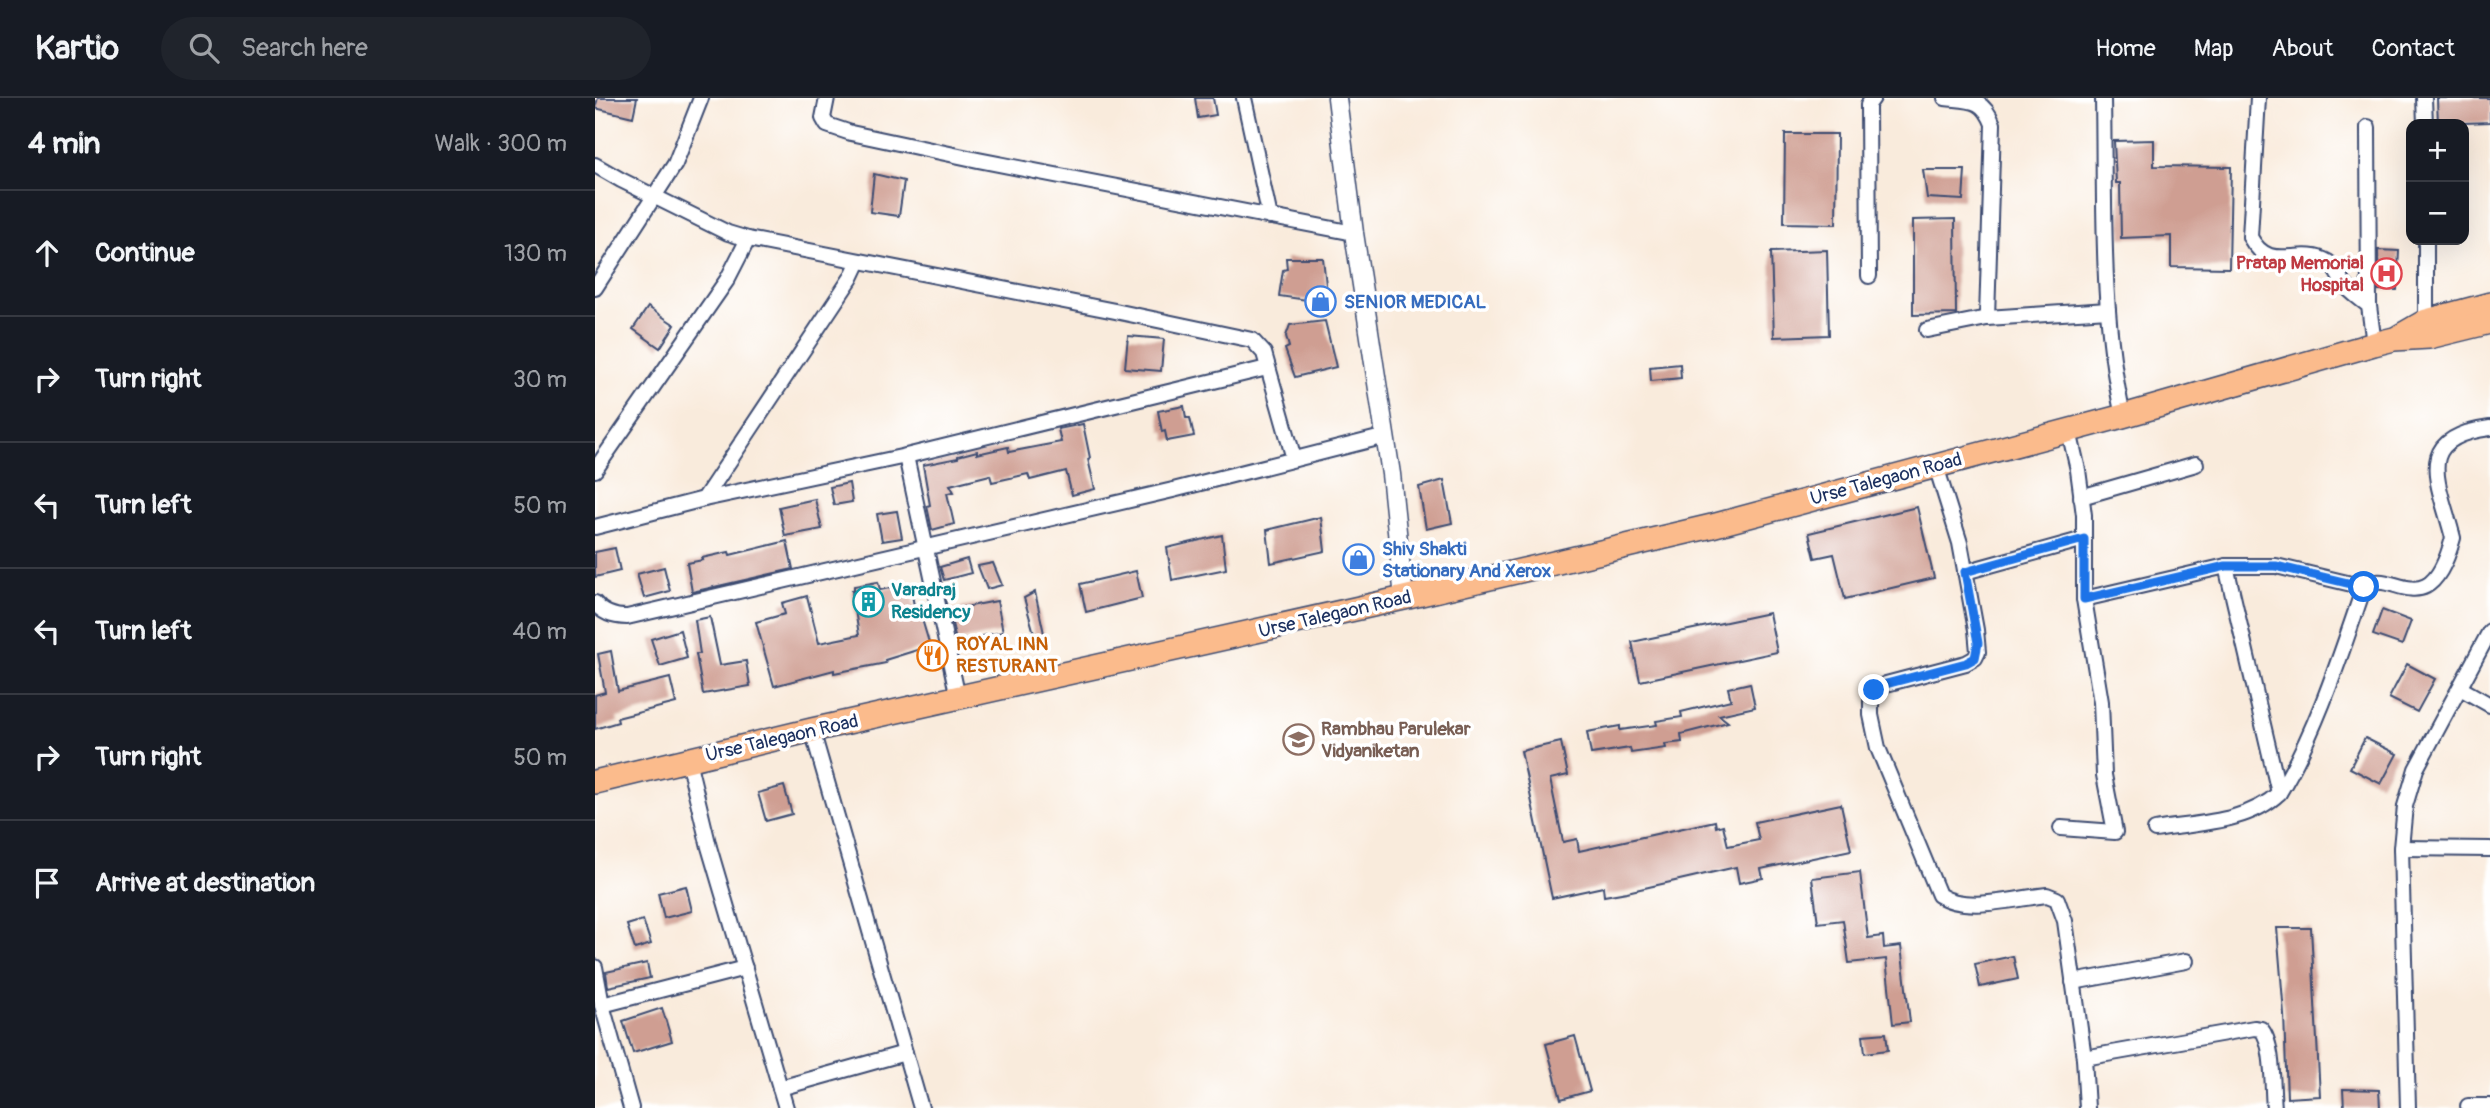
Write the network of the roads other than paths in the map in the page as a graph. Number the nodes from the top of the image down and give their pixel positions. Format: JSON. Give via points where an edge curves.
{"nodes":[{"id":1,"x":701,"y":98,"type":"edge"},
{"id":2,"x":827,"y":98,"type":"edge"},
{"id":3,"x":1244,"y":98,"type":"edge"},
{"id":4,"x":1337,"y":98,"type":"edge"},
{"id":5,"x":1873,"y":98,"type":"edge"},
{"id":6,"x":1945,"y":98,"type":"edge"},
{"id":7,"x":2103,"y":98,"type":"edge"},
{"id":8,"x":2258,"y":98,"type":"edge"},
{"id":9,"x":2424,"y":98,"type":"edge"},
{"id":10,"x":2425,"y":119,"type":"edge"},
{"id":11,"x":2368,"y":127,"type":"dead end"},
{"id":12,"x":595,"y":165,"type":"edge"},
{"id":13,"x":655,"y":197,"type":"junction"},
{"id":14,"x":1270,"y":217,"type":"junction"},
{"id":15,"x":1354,"y":233,"type":"junction"},
{"id":16,"x":748,"y":239,"type":"junction"},
{"id":17,"x":2426,"y":245,"type":"edge"},
{"id":18,"x":859,"y":261,"type":"junction"},
{"id":19,"x":1870,"y":276,"type":"dead end"},
{"id":20,"x":595,"y":288,"type":"edge"},
{"id":21,"x":2490,"y":304,"type":"edge"},
{"id":22,"x":2369,"y":306,"type":"junction"},
{"id":23,"x":2108,"y":310,"type":"junction"},
{"id":24,"x":1987,"y":318,"type":"junction"},
{"id":25,"x":2426,"y":321,"type":"junction"},
{"id":26,"x":2490,"y":323,"type":"edge"},
{"id":27,"x":1927,"y":330,"type":"dead end"},
{"id":28,"x":2384,"y":342,"type":"junction"},
{"id":29,"x":1268,"y":368,"type":"junction"},
{"id":30,"x":2123,"y":416,"type":"junction"},
{"id":31,"x":2490,"y":428,"type":"edge"},
{"id":32,"x":2069,"y":430,"type":"junction"},
{"id":33,"x":1385,"y":436,"type":"junction"},
{"id":34,"x":906,"y":456,"type":"junction"},
{"id":35,"x":1294,"y":459,"type":"junction"},
{"id":36,"x":2196,"y":464,"type":"dead end"},
{"id":37,"x":1936,"y":466,"type":"junction"},
{"id":38,"x":595,"y":470,"type":"edge"},
{"id":39,"x":2081,"y":498,"type":"junction"},
{"id":40,"x":704,"y":499,"type":"junction"},
{"id":41,"x":595,"y":527,"type":"edge"},
{"id":42,"x":2084,"y":539,"type":"junction"},
{"id":43,"x":926,"y":548,"type":"junction"},
{"id":44,"x":2226,"y":566,"type":"junction"},
{"id":45,"x":1965,"y":572,"type":"junction"},
{"id":46,"x":2364,"y":587,"type":"junction"},
{"id":47,"x":1404,"y":598,"type":"junction"},
{"id":48,"x":2084,"y":599,"type":"junction"},
{"id":49,"x":595,"y":603,"type":"edge"},
{"id":50,"x":2490,"y":631,"type":"edge"},
{"id":51,"x":2460,"y":688,"type":"junction"},
{"id":52,"x":958,"y":698,"type":"junction"},
{"id":53,"x":2490,"y":705,"type":"edge"},
{"id":54,"x":812,"y":730,"type":"junction"},
{"id":55,"x":688,"y":760,"type":"junction"},
{"id":56,"x":595,"y":782,"type":"edge"},
{"id":57,"x":2279,"y":793,"type":"junction"},
{"id":58,"x":2061,"y":828,"type":"dead end"},
{"id":59,"x":2155,"y":830,"type":"dead end"},
{"id":60,"x":2401,"y":848,"type":"junction"},
{"id":61,"x":2490,"y":849,"type":"edge"},
{"id":62,"x":2186,"y":961,"type":"dead end"},
{"id":63,"x":595,"y":967,"type":"edge"},
{"id":64,"x":745,"y":968,"type":"junction"},
{"id":65,"x":2073,"y":982,"type":"junction"},
{"id":66,"x":602,"y":1005,"type":"junction"},
{"id":67,"x":905,"y":1053,"type":"junction"},
{"id":68,"x":2084,"y":1058,"type":"junction"},
{"id":69,"x":780,"y":1088,"type":"junction"},
{"id":70,"x":2468,"y":1106,"type":"dead end"},
{"id":71,"x":2490,"y":1106,"type":"edge"},
{"id":72,"x":631,"y":1108,"type":"edge"},
{"id":73,"x":786,"y":1108,"type":"edge"},
{"id":74,"x":921,"y":1108,"type":"edge"},
{"id":75,"x":2088,"y":1108,"type":"edge"},
{"id":76,"x":2274,"y":1108,"type":"edge"},
{"id":77,"x":2408,"y":1108,"type":"edge"}],
"edges":[{"from":1,"to":13,"type":"street","via":[[685,143]]},
{"from":2,"to":14,"type":"street","via":[[823,118],[827,125],[851,133]]},
{"from":3,"to":14,"type":"street"},
{"from":4,"to":15,"type":"street"},
{"from":5,"to":19,"type":"street","via":[[1868,106]]},
{"from":6,"to":24,"type":"street","via":[[1979,102],[1993,124]]},
{"from":7,"to":23,"type":"street"},
{"from":8,"to":22,"type":"street","via":[[2250,237],[2265,255],[2327,261],[2345,286]]},
{"from":9,"to":10,"type":"street"},
{"from":11,"to":22,"type":"street"},
{"from":12,"to":13,"type":"street"},
{"from":13,"to":16,"type":"street"},
{"from":13,"to":20,"type":"street"},
{"from":14,"to":15,"type":"street"},
{"from":15,"to":33,"type":"street"},
{"from":16,"to":18,"type":"street"},
{"from":16,"to":38,"type":"street","via":[[727,280]]},
{"from":17,"to":25,"type":"street"},
{"from":18,"to":29,"type":"street","via":[[1251,340],[1264,353]]},
{"from":18,"to":40,"type":"street"},
{"from":21,"to":25,"type":"highway","name":"Urse Talegaon Road"},
{"from":22,"to":28,"type":"street"},
{"from":23,"to":24,"type":"street"},
{"from":23,"to":30,"type":"street"},
{"from":24,"to":27,"type":"street"},
{"from":25,"to":28,"type":"highway","name":"Urse Talegaon Road"},
{"from":26,"to":28,"type":"highway","name":"Urse Talegaon Road"},
{"from":28,"to":30,"type":"highway","name":"Urse Talegaon Road"},
{"from":29,"to":34,"type":"street"},
{"from":29,"to":35,"type":"street"},
{"from":30,"to":32,"type":"highway","name":"Urse Talegaon Road"},
{"from":31,"to":46,"type":"street","via":[[2456,435],[2439,452],[2438,478],[2453,538],[2437,577],[2419,589],[2378,582]]},
{"from":32,"to":37,"type":"highway","name":"Urse Talegaon Road"},
{"from":32,"to":39,"type":"street"},
{"from":33,"to":35,"type":"street"},
{"from":33,"to":47,"type":"street"},
{"from":34,"to":40,"type":"street"},
{"from":34,"to":43,"type":"street"},
{"from":35,"to":43,"type":"street"},
{"from":36,"to":39,"type":"street"},
{"from":37,"to":45,"type":"street"},
{"from":37,"to":47,"type":"highway","name":"Urse Talegaon Road","via":[[1712,526]]},
{"from":39,"to":42,"type":"street"},
{"from":40,"to":41,"type":"street"},
{"from":42,"to":45,"type":"street"},
{"from":42,"to":48,"type":"street"},
{"from":43,"to":49,"type":"street","via":[[627,617],[613,617]]},
{"from":43,"to":52,"type":"street"},
{"from":44,"to":46,"type":"street","via":[[2276,566]]},
{"from":44,"to":48,"type":"street"},
{"from":44,"to":57,"type":"street"},
{"from":45,"to":65,"type":"street","via":[[1978,653],[1966,663],[1874,690],[1871,715],[1878,748],[1939,895],[1957,904],[2047,894],[2057,899],[2065,921]]},
{"from":46,"to":57,"type":"street","via":[[2308,736]]},
{"from":47,"to":52,"type":"highway","name":"Urse Talegaon Road"},
{"from":48,"to":58,"type":"street","via":[[2115,832]]},
{"from":50,"to":51,"type":"street"},
{"from":51,"to":53,"type":"street"},
{"from":51,"to":60,"type":"street","via":[[2416,769],[2405,806]]},
{"from":52,"to":54,"type":"highway","name":"Urse Talegaon Road"},
{"from":54,"to":55,"type":"highway","name":"Urse Talegaon Road"},
{"from":54,"to":67,"type":"street"},
{"from":55,"to":56,"type":"highway","name":"Urse Talegaon Road"},
{"from":55,"to":64,"type":"street"},
{"from":57,"to":59,"type":"street","via":[[2246,814]]},
{"from":60,"to":61,"type":"street"},
{"from":60,"to":77,"type":"street"},
{"from":62,"to":65,"type":"street"},
{"from":63,"to":66,"type":"street"},
{"from":64,"to":66,"type":"street"},
{"from":64,"to":69,"type":"street"},
{"from":65,"to":68,"type":"street"},
{"from":66,"to":72,"type":"street"},
{"from":67,"to":69,"type":"street"},
{"from":67,"to":74,"type":"street"},
{"from":68,"to":75,"type":"street"},
{"from":68,"to":76,"type":"street","via":[[2262,1029],[2269,1045]]},
{"from":69,"to":73,"type":"street"},
{"from":70,"to":71,"type":"street"}]}
